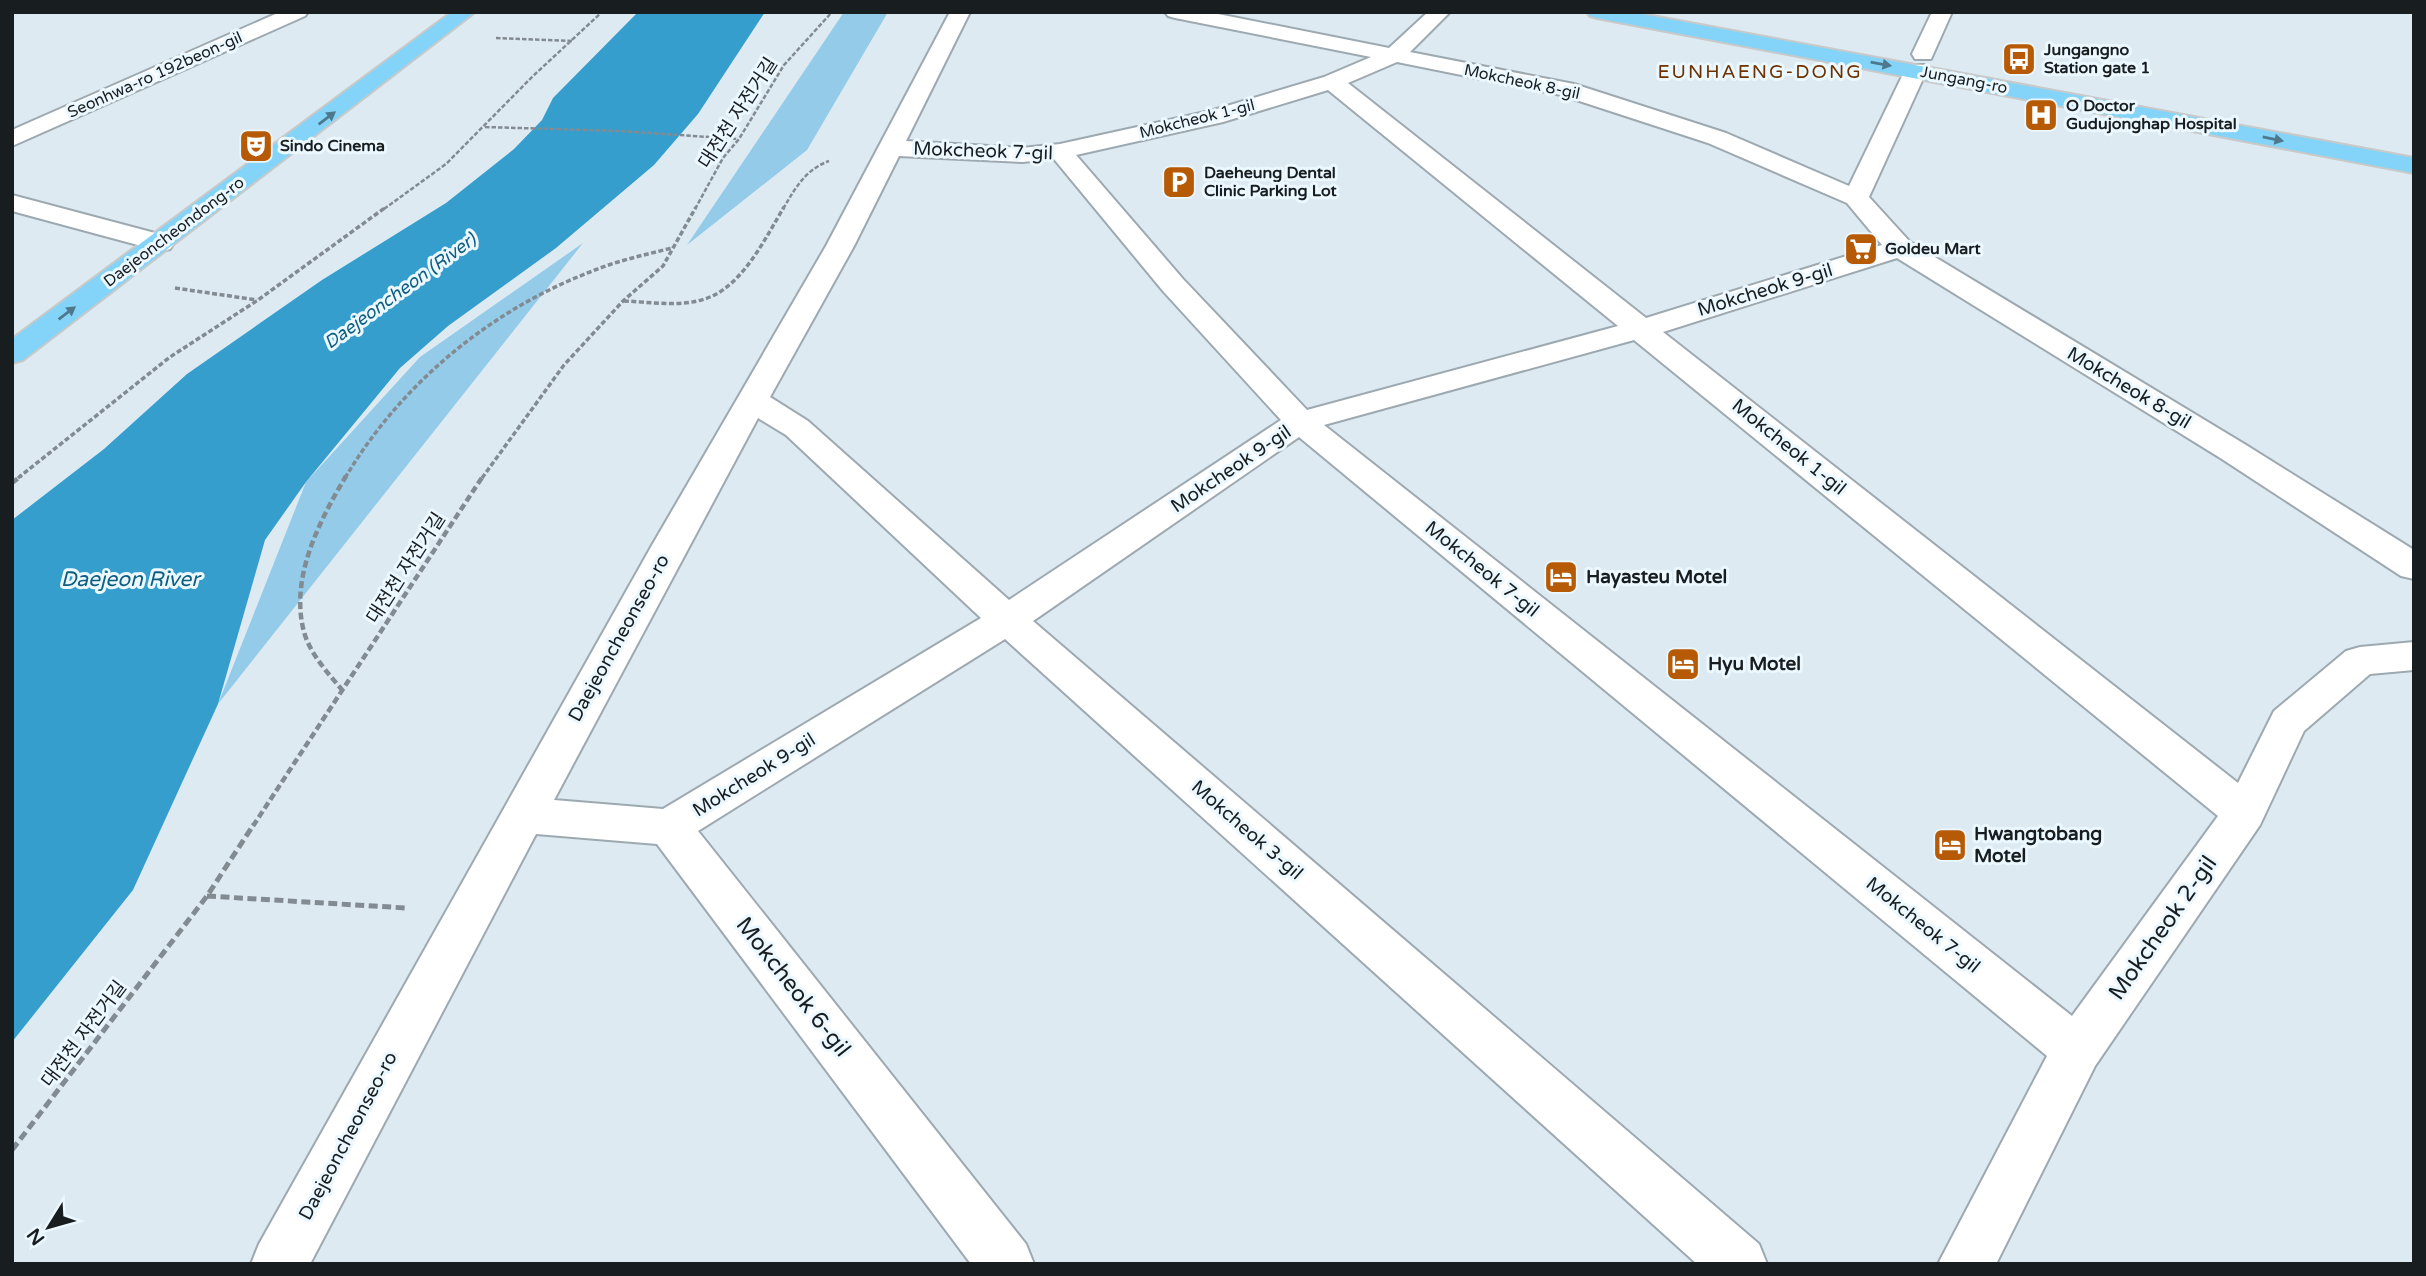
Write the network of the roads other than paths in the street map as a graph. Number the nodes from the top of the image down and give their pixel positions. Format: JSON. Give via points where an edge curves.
{"nodes":[{"id":1,"x":298,"y":12,"type":"edge"},
{"id":2,"x":960,"y":12,"type":"edge"},
{"id":3,"x":1175,"y":12,"type":"edge"},
{"id":4,"x":1440,"y":12,"type":"edge"},
{"id":5,"x":1597,"y":12,"type":"edge"},
{"id":6,"x":1688,"y":12,"type":"edge"},
{"id":7,"x":1942,"y":12,"type":"edge"},
{"id":8,"x":460,"y":13,"type":"edge"},
{"id":9,"x":1393,"y":56,"type":"junction"},
{"id":10,"x":1920,"y":62,"type":"junction"},
{"id":11,"x":1332,"y":82,"type":"junction"},
{"id":12,"x":2249,"y":113,"type":"dead end"},
{"id":13,"x":12,"y":139,"type":"edge"},
{"id":14,"x":892,"y":148,"type":"junction"},
{"id":15,"x":1060,"y":151,"type":"junction"},
{"id":16,"x":2414,"y":166,"type":"edge"},
{"id":17,"x":1856,"y":198,"type":"junction"},
{"id":18,"x":12,"y":204,"type":"edge"},
{"id":19,"x":160,"y":243,"type":"junction"},
{"id":20,"x":1899,"y":248,"type":"junction"},
{"id":21,"x":1641,"y":329,"type":"junction"},
{"id":22,"x":14,"y":352,"type":"edge"},
{"id":23,"x":752,"y":400,"type":"junction"},
{"id":24,"x":1300,"y":422,"type":"junction"},
{"id":25,"x":2414,"y":567,"type":"edge"},
{"id":26,"x":1007,"y":620,"type":"junction"},
{"id":27,"x":2414,"y":656,"type":"edge"},
{"id":28,"x":2245,"y":813,"type":"junction"},
{"id":29,"x":523,"y":815,"type":"junction"},
{"id":30,"x":669,"y":827,"type":"junction"},
{"id":31,"x":2077,"y":1050,"type":"junction"},
{"id":32,"x":279,"y":1264,"type":"edge"},
{"id":33,"x":1006,"y":1264,"type":"edge"},
{"id":34,"x":1740,"y":1264,"type":"edge"},
{"id":35,"x":1966,"y":1264,"type":"edge"}],
"edges":[{"from":1,"to":13,"type":"street","name":"Seonhwa-ro 192beon-gil"},
{"from":2,"to":14,"type":"street","name":"Daejeoncheonseo-ro"},
{"from":3,"to":9,"type":"street","name":"Mokcheok 8-gil"},
{"from":4,"to":9,"type":"street","name":"Mokcheok 1-gil"},
{"from":5,"to":10,"type":"main road","name":"Jungang-ro","one_way":true},
{"from":6,"to":10,"type":"main road","name":"Jungang-ro"},
{"from":7,"to":10,"type":"street"},
{"from":19,"to":8,"type":"main road","name":"Daejeoncheondong-ro","one_way":true},
{"from":9,"to":11,"type":"street","name":"Mokcheok 1-gil"},
{"from":9,"to":17,"type":"street","name":"Mokcheok 8-gil","via":[[1566,89],[1717,138]]},
{"from":10,"to":12,"type":"main road","name":"Jungang-ro"},
{"from":10,"to":16,"type":"main road","name":"Jungang-ro","one_way":true},
{"from":10,"to":17,"type":"street"},
{"from":11,"to":15,"type":"street","name":"Mokcheok 1-gil","via":[[1215,117]]},
{"from":11,"to":21,"type":"street","name":"Mokcheok 1-gil"},
{"from":14,"to":15,"type":"street","name":"Mokcheok 7-gil","via":[[1022,155]]},
{"from":14,"to":23,"type":"street","name":"Daejeoncheonseo-ro"},
{"from":15,"to":24,"type":"street","name":"Mokcheok 7-gil","via":[[1173,285]]},
{"from":17,"to":20,"type":"street","name":"Mokcheok 8-gil"},
{"from":18,"to":19,"type":"street"},
{"from":22,"to":19,"type":"main road","name":"Daejeoncheondong-ro","one_way":true},
{"from":20,"to":21,"type":"street","name":"Mokcheok 9-gil"},
{"from":20,"to":25,"type":"street","name":"Mokcheok 8-gil"},
{"from":21,"to":24,"type":"street","name":"Mokcheok 9-gil"},
{"from":21,"to":28,"type":"street","name":"Mokcheok 1-gil"},
{"from":23,"to":26,"type":"street","name":"Mokcheok 3-gil","via":[[797,428]]},
{"from":23,"to":29,"type":"street","name":"Daejeoncheonseo-ro"},
{"from":24,"to":26,"type":"street","name":"Mokcheok 9-gil"},
{"from":24,"to":31,"type":"street","name":"Mokcheok 7-gil"},
{"from":26,"to":30,"type":"street","name":"Mokcheok 9-gil"},
{"from":26,"to":34,"type":"street","name":"Mokcheok 3-gil"},
{"from":27,"to":28,"type":"street","name":"Mokcheok 2-gil","via":[[2360,661],[2288,722]]},
{"from":28,"to":31,"type":"street","name":"Mokcheok 2-gil"},
{"from":29,"to":30,"type":"street"},
{"from":29,"to":32,"type":"street","name":"Daejeoncheonseo-ro"},
{"from":30,"to":33,"type":"street","name":"Mokcheok 6-gil"},
{"from":31,"to":35,"type":"street","name":"Mokcheok 2-gil"}]}
